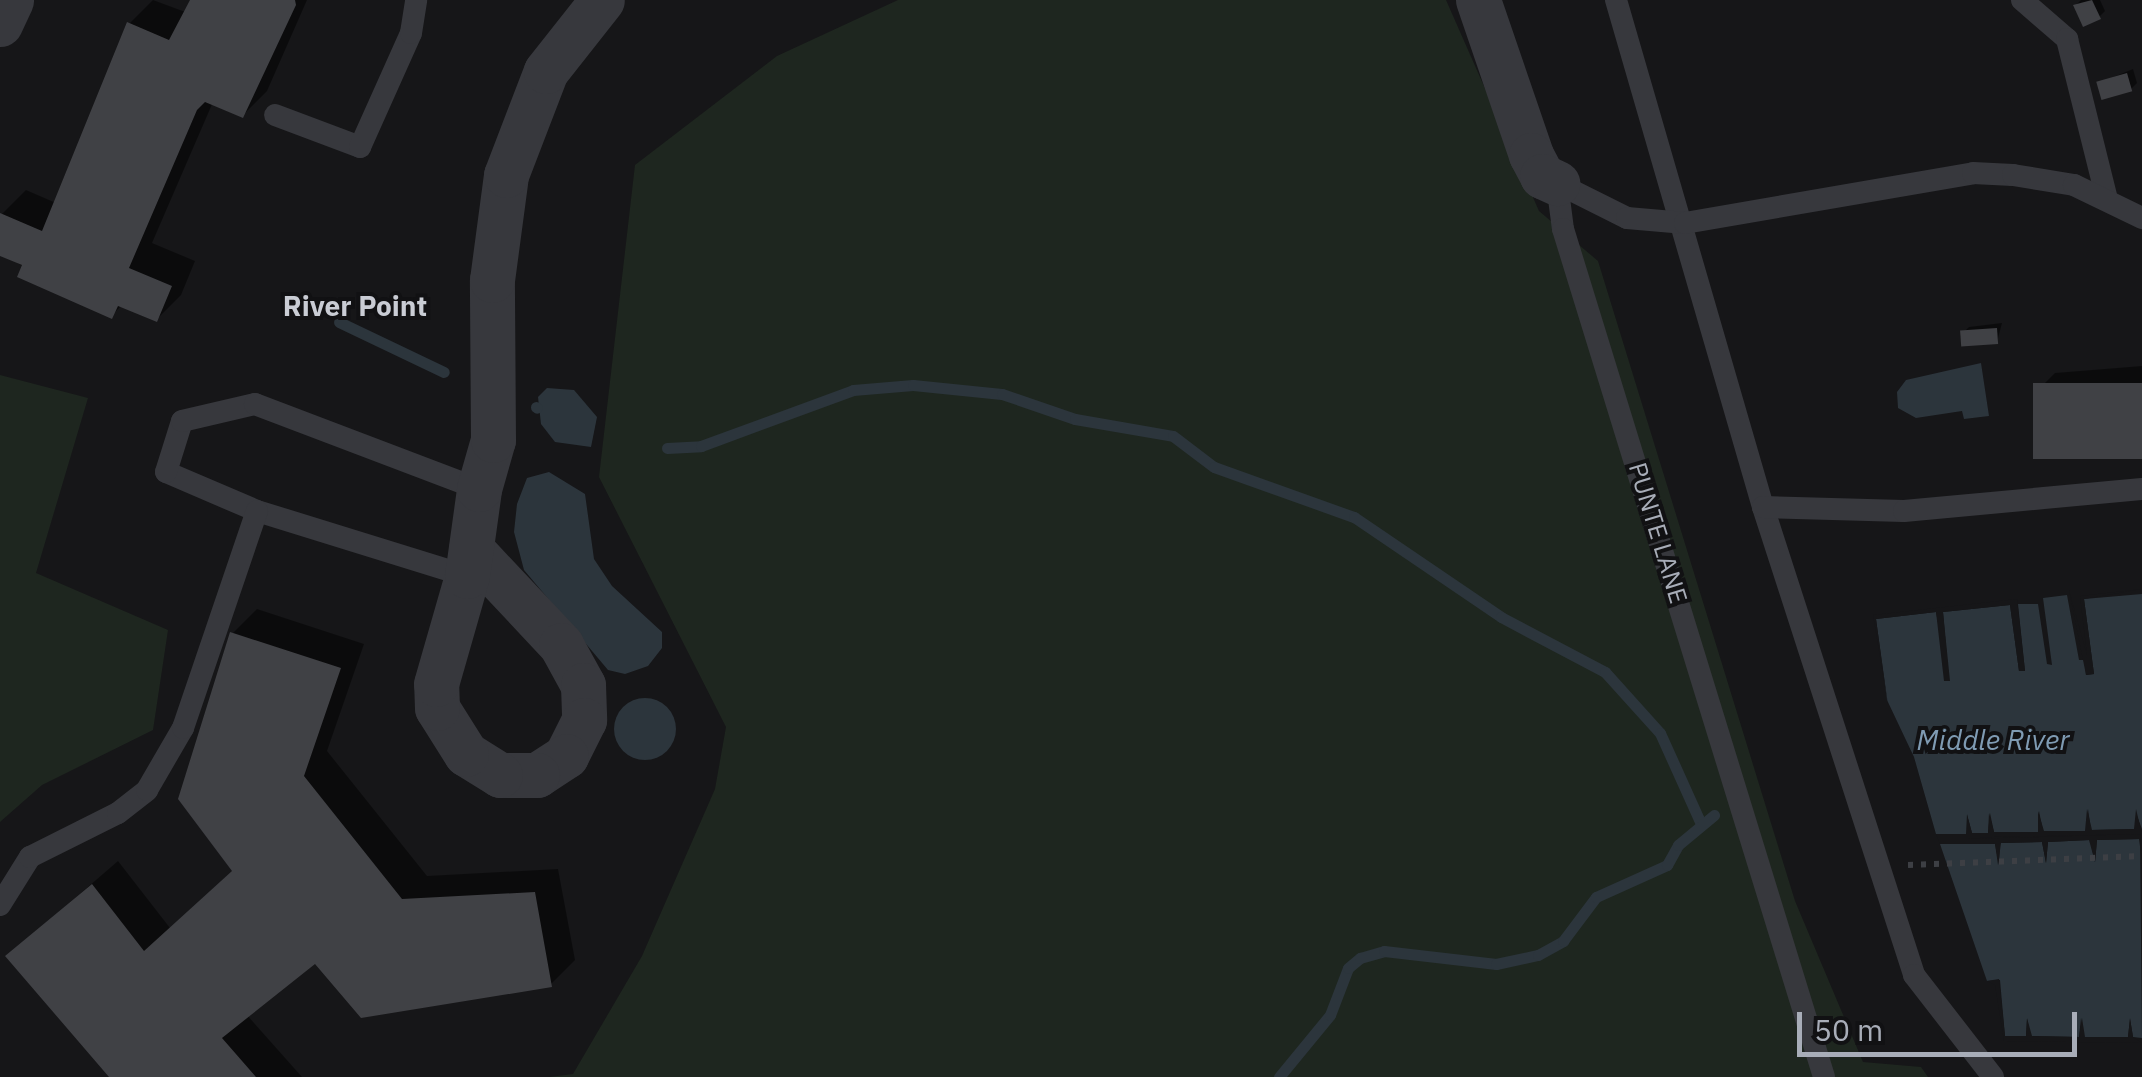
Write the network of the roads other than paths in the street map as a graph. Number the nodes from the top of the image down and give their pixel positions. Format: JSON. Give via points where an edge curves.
{"nodes":[{"id":1,"x":11,"y":0,"type":"edge"},
{"id":2,"x":416,"y":0,"type":"edge"},
{"id":3,"x":602,"y":0,"type":"edge"},
{"id":4,"x":1478,"y":0,"type":"edge"},
{"id":5,"x":1616,"y":0,"type":"edge"},
{"id":6,"x":2022,"y":0,"type":"edge"},
{"id":7,"x":0,"y":24,"type":"edge"},
{"id":8,"x":275,"y":115,"type":"dead end"},
{"id":9,"x":1557,"y":183,"type":"junction"},
{"id":10,"x":2107,"y":198,"type":"junction"},
{"id":11,"x":2142,"y":218,"type":"edge"},
{"id":12,"x":1685,"y":223,"type":"junction"},
{"id":13,"x":479,"y":489,"type":"junction"},
{"id":14,"x":2142,"y":490,"type":"edge"},
{"id":15,"x":1763,"y":506,"type":"junction"},
{"id":16,"x":257,"y":512,"type":"junction"},
{"id":17,"x":469,"y":563,"type":"joint"},
{"id":18,"x":0,"y":904,"type":"edge"},
{"id":19,"x":1824,"y":1077,"type":"edge"},
{"id":20,"x":1993,"y":1077,"type":"edge"}],
"edges":[{"from":1,"to":7,"type":"street"},
{"from":2,"to":8,"type":"lane","via":[[411,32],[360,146]]},
{"from":3,"to":13,"type":"street","via":[[546,71],[506,175],[492,280],[493,440]]},
{"from":4,"to":9,"type":"street","name":"PUNTE LANE","via":[[1531,155],[1542,176]]},
{"from":5,"to":12,"type":"lane"},
{"from":6,"to":10,"type":"lane","via":[[2067,39]]},
{"from":9,"to":12,"type":"lane","via":[[1627,218]]},
{"from":9,"to":19,"type":"lane","name":"PUNTE LANE","via":[[1564,229]]},
{"from":10,"to":11,"type":"lane"},
{"from":10,"to":12,"type":"lane","via":[[2074,185],[1973,173]]},
{"from":12,"to":15,"type":"lane"},
{"from":13,"to":16,"type":"lane","via":[[255,404],[182,421],[166,472]]},
{"from":13,"to":17,"type":"street"},
{"from":14,"to":15,"type":"lane","via":[[1904,511]]},
{"from":15,"to":20,"type":"lane","via":[[1914,975]]},
{"from":16,"to":17,"type":"lane"},
{"from":16,"to":18,"type":"lane","via":[[183,728],[147,790],[118,813],[30,856]]}]}
